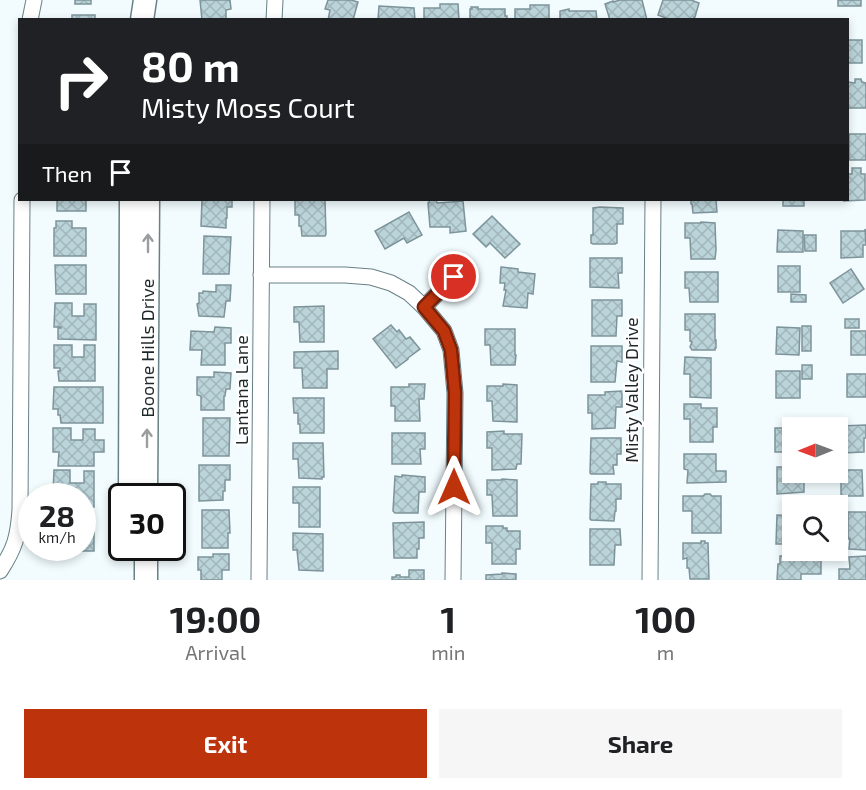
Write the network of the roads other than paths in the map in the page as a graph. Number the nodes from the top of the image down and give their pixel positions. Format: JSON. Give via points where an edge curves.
{"nodes":[{"id":1,"x":33,"y":0,"type":"edge"},
{"id":2,"x":145,"y":0,"type":"edge"},
{"id":3,"x":160,"y":0,"type":"edge"},
{"id":4,"x":275,"y":0,"type":"edge"},
{"id":5,"x":30,"y":18,"type":"edge"},
{"id":6,"x":142,"y":18,"type":"edge"},
{"id":7,"x":157,"y":18,"type":"edge"},
{"id":8,"x":274,"y":18,"type":"edge"},
{"id":9,"x":22,"y":201,"type":"edge"},
{"id":10,"x":131,"y":201,"type":"edge"},
{"id":11,"x":148,"y":201,"type":"edge"},
{"id":12,"x":262,"y":201,"type":"edge"},
{"id":13,"x":653,"y":201,"type":"edge"},
{"id":14,"x":261,"y":275,"type":"junction"},
{"id":15,"x":454,"y":277,"type":"dead end"},
{"id":16,"x":424,"y":307,"type":"junction"},
{"id":17,"x":130,"y":483,"type":"edge"},
{"id":18,"x":146,"y":483,"type":"edge"},
{"id":19,"x":130,"y":561,"type":"edge"},
{"id":20,"x":146,"y":561,"type":"edge"},
{"id":21,"x":0,"y":571,"type":"edge"},
{"id":22,"x":130,"y":580,"type":"edge"},
{"id":23,"x":146,"y":580,"type":"edge"},
{"id":24,"x":259,"y":580,"type":"edge"},
{"id":25,"x":453,"y":580,"type":"edge"},
{"id":26,"x":650,"y":580,"type":"edge"}],
"edges":[{"from":1,"to":5,"type":"street"},
{"from":2,"to":6,"type":"street"},
{"from":3,"to":7,"type":"street"},
{"from":4,"to":8,"type":"street"},
{"from":9,"to":21,"type":"street","via":[[20,510],[18,533]]},
{"from":10,"to":17,"type":"street","name":"Boone Hills Drive"},
{"from":18,"to":11,"type":"street","name":"Boone Hills Drive","one_way":true},
{"from":12,"to":14,"type":"street","name":"Lantana Lane"},
{"from":13,"to":26,"type":"street","name":"Misty Valley Drive"},
{"from":14,"to":16,"type":"street","via":[[370,277],[391,283]]},
{"from":14,"to":24,"type":"street","name":"Lantana Lane"},
{"from":15,"to":16,"type":"street"},
{"from":16,"to":25,"type":"street","via":[[444,331],[454,370]]},
{"from":19,"to":22,"type":"street"},
{"from":20,"to":23,"type":"street"}]}
